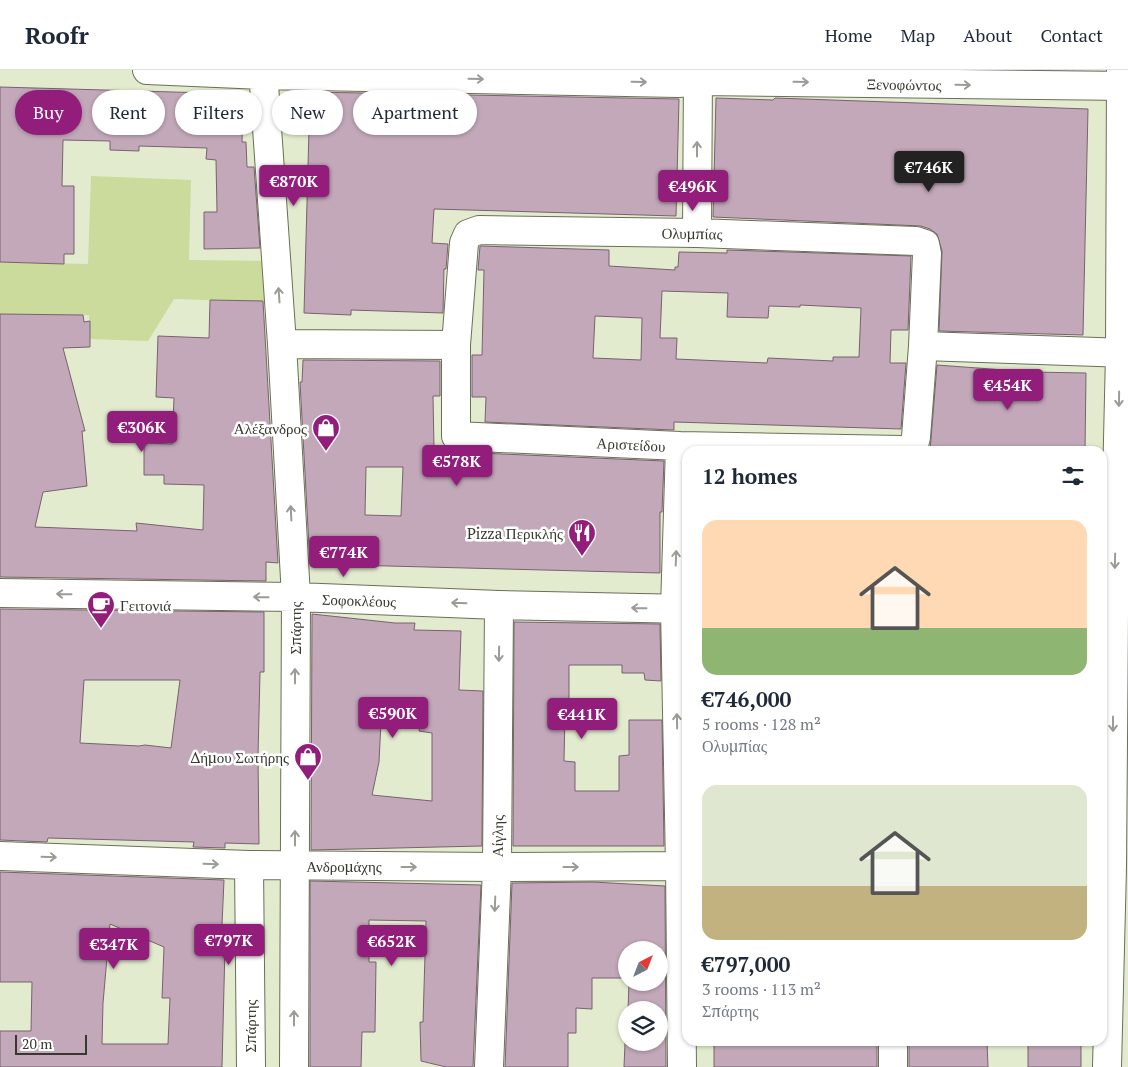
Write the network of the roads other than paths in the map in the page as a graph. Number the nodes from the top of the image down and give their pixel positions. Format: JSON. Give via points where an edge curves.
{"nodes":[{"id":1,"x":148,"y":70,"type":"edge"},
{"id":2,"x":262,"y":73,"type":"edge"},
{"id":3,"x":698,"y":75,"type":"edge"},
{"id":4,"x":1123,"y":81,"type":"edge"},
{"id":5,"x":697,"y":233,"type":"junction"},
{"id":6,"x":282,"y":344,"type":"junction"},
{"id":7,"x":456,"y":345,"type":"junction"},
{"id":8,"x":923,"y":346,"type":"junction"},
{"id":9,"x":1124,"y":353,"type":"edge"},
{"id":10,"x":680,"y":446,"type":"joint"},
{"id":11,"x":914,"y":446,"type":"edge"},
{"id":12,"x":0,"y":593,"type":"edge"},
{"id":13,"x":296,"y":597,"type":"junction"},
{"id":14,"x":500,"y":605,"type":"junction"},
{"id":15,"x":681,"y":609,"type":"edge"},
{"id":16,"x":1115,"y":614,"type":"edge"},
{"id":17,"x":682,"y":695,"type":"edge"},
{"id":18,"x":0,"y":856,"type":"edge"},
{"id":19,"x":249,"y":865,"type":"junction"},
{"id":20,"x":295,"y":866,"type":"junction"},
{"id":21,"x":682,"y":866,"type":"edge"},
{"id":22,"x":1114,"y":867,"type":"edge"},
{"id":23,"x":497,"y":868,"type":"junction"},
{"id":24,"x":682,"y":1046,"type":"edge"},
{"id":25,"x":893,"y":1046,"type":"edge"},
{"id":26,"x":251,"y":1067,"type":"edge"},
{"id":27,"x":294,"y":1067,"type":"edge"},
{"id":28,"x":489,"y":1067,"type":"edge"},
{"id":29,"x":682,"y":1067,"type":"edge"},
{"id":30,"x":893,"y":1067,"type":"edge"},
{"id":31,"x":1107,"y":1067,"type":"edge"}],
"edges":[{"from":1,"to":2,"type":"street","name":"Ξενοφώντος"},
{"from":2,"to":3,"type":"street","name":"Ξενοφώντος","one_way":true,"via":[[678,83]]},
{"from":6,"to":2,"type":"street","name":"Σπάρτης","one_way":true},
{"from":3,"to":4,"type":"street","name":"Ξενοφώντος","one_way":true},
{"from":5,"to":3,"type":"street","one_way":true},
{"from":4,"to":9,"type":"street"},
{"from":5,"to":7,"type":"street","name":"Ολυμπίας","via":[[479,230],[468,234],[464,243]]},
{"from":5,"to":8,"type":"street","name":"Ολυμπίας","via":[[916,241],[926,244]]},
{"from":6,"to":7,"type":"street"},
{"from":13,"to":6,"type":"street","name":"Σπάρτης","one_way":true},
{"from":7,"to":10,"type":"street","name":"Αριστείδου","via":[[456,436]]},
{"from":8,"to":9,"type":"street"},
{"from":8,"to":11,"type":"street","name":"Αριστείδου"},
{"from":9,"to":16,"type":"street","one_way":true},
{"from":15,"to":10,"type":"street","one_way":true},
{"from":13,"to":12,"type":"street","name":"Σοφοκλέους","one_way":true},
{"from":14,"to":13,"type":"street","name":"Σοφοκλέους","one_way":true},
{"from":20,"to":13,"type":"street","name":"Σπάρτης","one_way":true},
{"from":15,"to":14,"type":"street","name":"Σοφοκλέους","one_way":true},
{"from":14,"to":23,"type":"street","name":"Αίγλης","one_way":true},
{"from":17,"to":15,"type":"street","one_way":true},
{"from":16,"to":22,"type":"street","one_way":true},
{"from":18,"to":19,"type":"street","name":"Ανδρομάχης","one_way":true},
{"from":19,"to":20,"type":"street","name":"Ανδρομάχης"},
{"from":19,"to":26,"type":"street","name":"Σπάρτης"},
{"from":20,"to":23,"type":"street","name":"Ανδρομάχης","one_way":true},
{"from":27,"to":20,"type":"street","name":"Σπάρτης","one_way":true},
{"from":23,"to":21,"type":"street","name":"Ανδρομάχης","one_way":true},
{"from":22,"to":31,"type":"street"},
{"from":23,"to":28,"type":"street","name":"Αίγλης","one_way":true},
{"from":24,"to":29,"type":"street"},
{"from":25,"to":30,"type":"street"}]}
